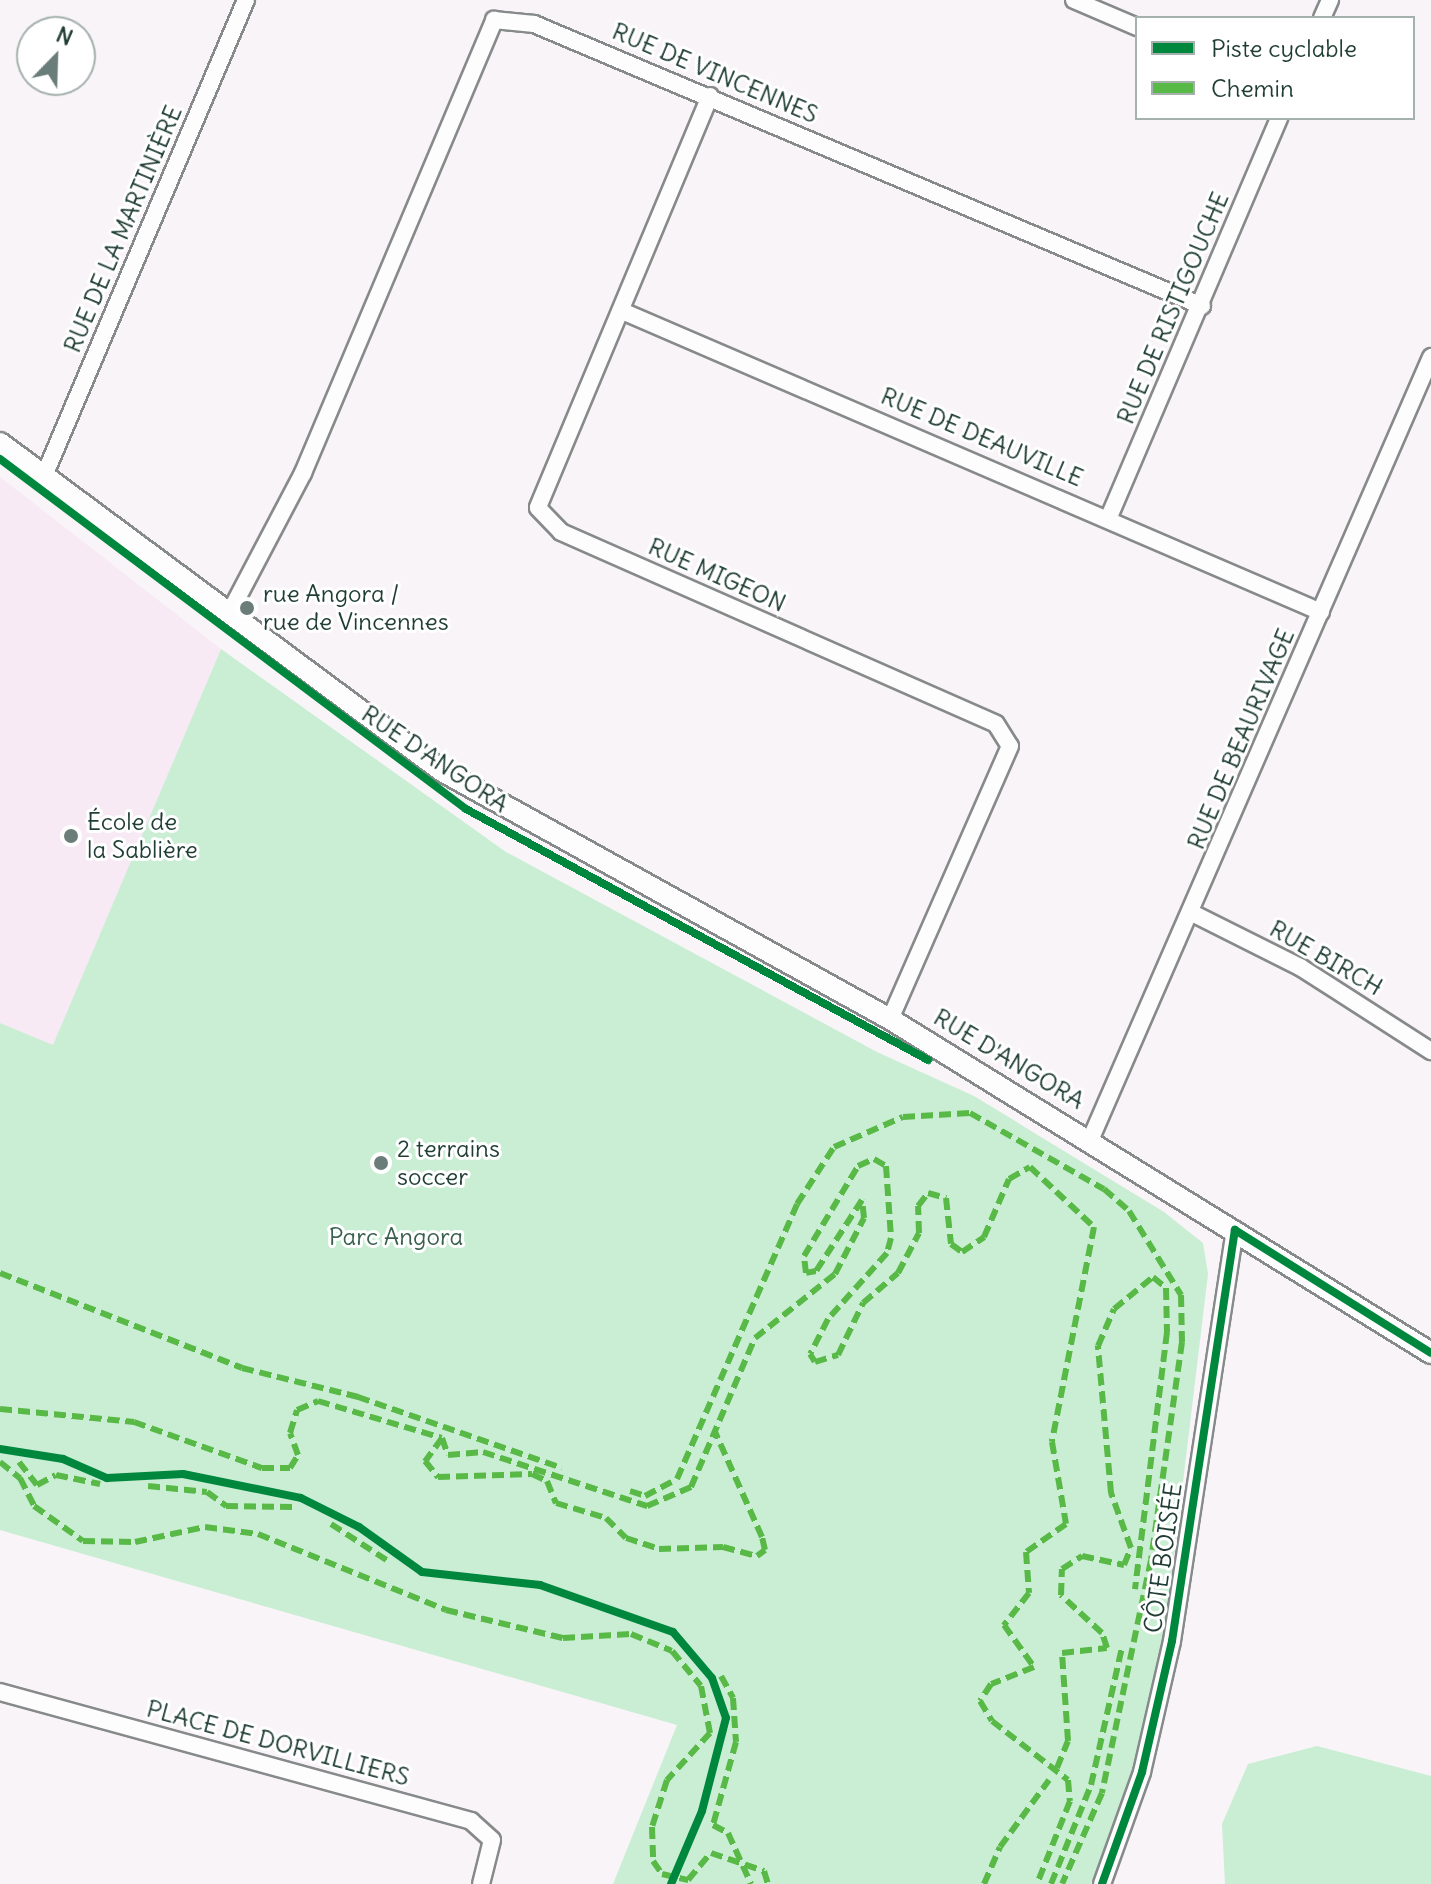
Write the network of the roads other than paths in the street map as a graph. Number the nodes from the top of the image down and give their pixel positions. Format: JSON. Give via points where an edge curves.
{"nodes":[{"id":1,"x":246,"y":0,"type":"edge"},
{"id":2,"x":1074,"y":0,"type":"edge"},
{"id":3,"x":1135,"y":26,"type":"edge"},
{"id":4,"x":710,"y":96,"type":"junction"},
{"id":5,"x":1278,"y":120,"type":"edge"},
{"id":6,"x":1202,"y":306,"type":"junction"},
{"id":7,"x":622,"y":311,"type":"junction"},
{"id":8,"x":1431,"y":357,"type":"edge"},
{"id":9,"x":0,"y":443,"type":"edge"},
{"id":10,"x":44,"y":476,"type":"junction"},
{"id":11,"x":1109,"y":517,"type":"junction"},
{"id":12,"x":230,"y":612,"type":"junction"},
{"id":13,"x":1321,"y":612,"type":"junction"},
{"id":14,"x":1192,"y":913,"type":"junction"},
{"id":15,"x":890,"y":1019,"type":"junction"},
{"id":16,"x":1431,"y":1051,"type":"edge"},
{"id":17,"x":1091,"y":1138,"type":"junction"},
{"id":18,"x":1235,"y":1230,"type":"junction"},
{"id":19,"x":1431,"y":1353,"type":"edge"},
{"id":20,"x":0,"y":1692,"type":"edge"},
{"id":21,"x":481,"y":1884,"type":"edge"},
{"id":22,"x":1102,"y":1884,"type":"edge"}],
"edges":[{"from":1,"to":10,"type":"street","name":"RUE DE LA MARTINIÈRE"},
{"from":2,"to":3,"type":"street"},
{"from":4,"to":6,"type":"street","name":"RUE DE VINCENNES"},
{"from":4,"to":7,"type":"street","name":"RUE MIGEON"},
{"from":4,"to":12,"type":"street","name":"RUE DE VINCENNES","via":[[534,24],[494,20],[303,473]]},
{"from":5,"to":6,"type":"street","name":"RUE DE RISTIGOUCHE"},
{"from":6,"to":11,"type":"street","name":"RUE DE RISTIGOUCHE"},
{"from":7,"to":11,"type":"street","name":"RUE DE DEAUVILLE"},
{"from":7,"to":15,"type":"street","name":"RUE MIGEON","via":[[538,508],[561,532],[996,724],[1010,746]]},
{"from":8,"to":13,"type":"street","name":"RUE DE BEAURIVAGE"},
{"from":9,"to":10,"type":"street","name":"RUE D'ANGORA"},
{"from":10,"to":12,"type":"street","name":"RUE D'ANGORA"},
{"from":11,"to":13,"type":"street","name":"RUE DE DEAUVILLE"},
{"from":12,"to":15,"type":"street","name":"RUE D'ANGORA","via":[[494,804]]},
{"from":13,"to":14,"type":"street","name":"RUE DE BEAURIVAGE"},
{"from":14,"to":16,"type":"street","name":"RUE BIRCH","via":[[1300,967]]},
{"from":14,"to":17,"type":"street","name":"RUE DE BEAURIVAGE"},
{"from":15,"to":17,"type":"street","name":"RUE D'ANGORA"},
{"from":17,"to":18,"type":"street","name":"RUE D'ANGORA"},
{"from":18,"to":19,"type":"street","name":"RUE D'ANGORA"},
{"from":18,"to":22,"type":"street","name":"CÔTE BOISÉE","via":[[1172,1641],[1142,1772]]},
{"from":20,"to":21,"type":"street","name":"PLACE DE DORVILLIERS","via":[[471,1821],[492,1840]]}]}
